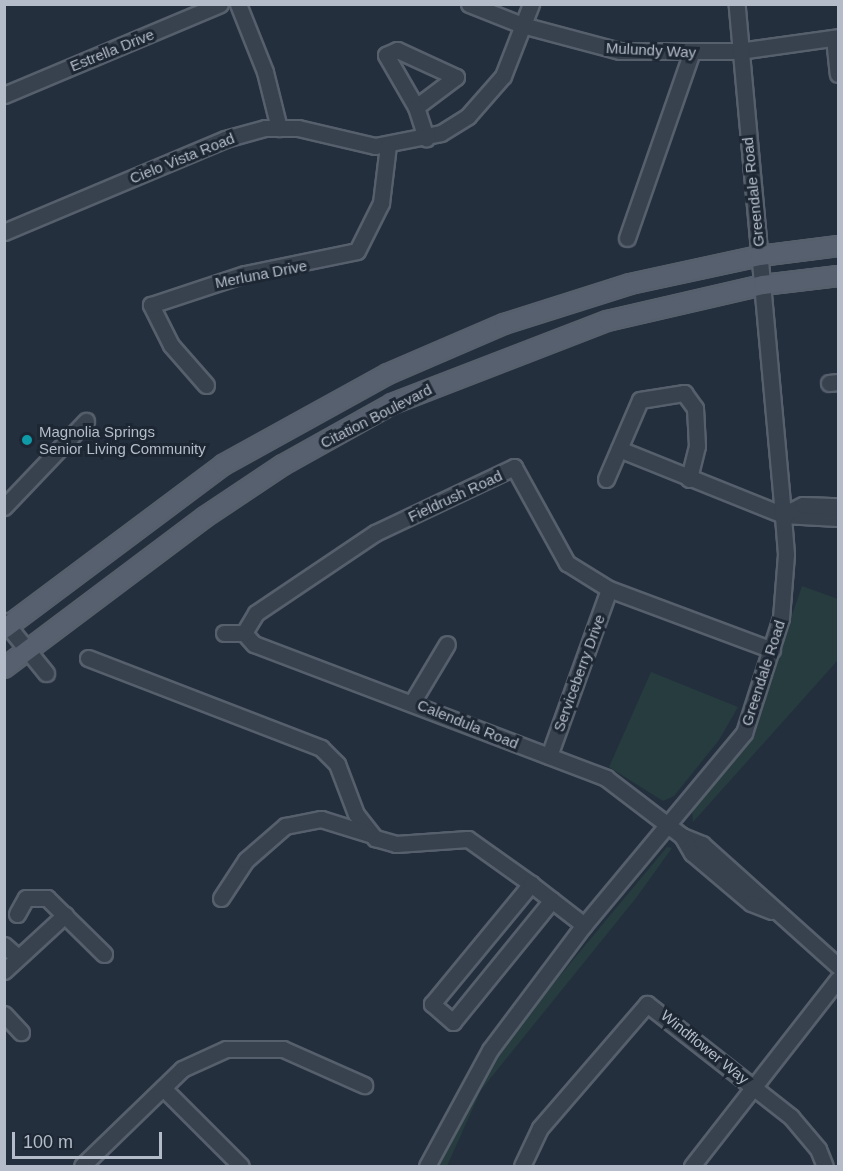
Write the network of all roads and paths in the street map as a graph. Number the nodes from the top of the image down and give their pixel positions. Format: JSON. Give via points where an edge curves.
{"nodes":[{"id":1,"x":220,"y":4,"type":"edge"},
{"id":2,"x":238,"y":4,"type":"edge"},
{"id":3,"x":469,"y":4,"type":"edge"},
{"id":4,"x":531,"y":4,"type":"edge"},
{"id":5,"x":737,"y":4,"type":"edge"},
{"id":6,"x":522,"y":25,"type":"junction"},
{"id":7,"x":836,"y":37,"type":"edge"},
{"id":8,"x":739,"y":51,"type":"junction"},
{"id":9,"x":691,"y":54,"type":"junction"},
{"id":10,"x":838,"y":74,"type":"edge"},
{"id":11,"x":4,"y":95,"type":"edge"},
{"id":12,"x":416,"y":107,"type":"dead end"},
{"id":13,"x":279,"y":128,"type":"junction"},
{"id":14,"x":426,"y":138,"type":"junction"},
{"id":15,"x":388,"y":145,"type":"junction"},
{"id":16,"x":4,"y":232,"type":"edge"},
{"id":17,"x":627,"y":238,"type":"dead end"},
{"id":18,"x":838,"y":246,"type":"edge"},
{"id":19,"x":760,"y":256,"type":"junction"},
{"id":20,"x":838,"y":276,"type":"edge"},
{"id":21,"x":763,"y":285,"type":"junction"},
{"id":22,"x":206,"y":385,"type":"dead end"},
{"id":23,"x":86,"y":421,"type":"dead end"},
{"id":24,"x":618,"y":449,"type":"junction"},
{"id":25,"x":689,"y":478,"type":"junction"},
{"id":26,"x":606,"y":479,"type":"dead end"},
{"id":27,"x":838,"y":506,"type":"edge"},
{"id":28,"x":4,"y":507,"type":"edge"},
{"id":29,"x":783,"y":515,"type":"junction"},
{"id":30,"x":838,"y":518,"type":"edge"},
{"id":31,"x":609,"y":589,"type":"junction"},
{"id":32,"x":6,"y":625,"type":"edge"},
{"id":33,"x":224,"y":633,"type":"dead end"},
{"id":34,"x":244,"y":633,"type":"junction"},
{"id":35,"x":447,"y":644,"type":"dead end"},
{"id":36,"x":28,"y":650,"type":"junction"},
{"id":37,"x":772,"y":650,"type":"junction"},
{"id":38,"x":88,"y":658,"type":"dead end"},
{"id":39,"x":4,"y":668,"type":"edge"},
{"id":40,"x":46,"y":673,"type":"dead end"},
{"id":41,"x":413,"y":701,"type":"junction"},
{"id":42,"x":549,"y":756,"type":"junction"},
{"id":43,"x":668,"y":824,"type":"junction"},
{"id":44,"x":369,"y":834,"type":"junction"},
{"id":45,"x":531,"y":884,"type":"junction"},
{"id":46,"x":221,"y":898,"type":"dead end"},
{"id":47,"x":552,"y":900,"type":"junction"},
{"id":48,"x":17,"y":914,"type":"dead end"},
{"id":49,"x":65,"y":915,"type":"junction"},
{"id":50,"x":584,"y":925,"type":"junction"},
{"id":51,"x":4,"y":945,"type":"edge"},
{"id":52,"x":104,"y":954,"type":"dead end"},
{"id":53,"x":18,"y":957,"type":"junction"},
{"id":54,"x":838,"y":966,"type":"edge"},
{"id":55,"x":4,"y":971,"type":"edge"},
{"id":56,"x":838,"y":979,"type":"edge"},
{"id":57,"x":4,"y":1014,"type":"edge"},
{"id":58,"x":21,"y":1032,"type":"dead end"},
{"id":59,"x":364,"y":1085,"type":"dead end"},
{"id":60,"x":754,"y":1086,"type":"junction"},
{"id":61,"x":163,"y":1088,"type":"junction"},
{"id":62,"x":82,"y":1167,"type":"edge"},
{"id":63,"x":241,"y":1167,"type":"edge"},
{"id":64,"x":427,"y":1167,"type":"edge"},
{"id":65,"x":522,"y":1167,"type":"edge"},
{"id":66,"x":692,"y":1167,"type":"edge"},
{"id":67,"x":825,"y":1167,"type":"edge"}],
"edges":[{"from":1,"to":11,"type":"street","name":"Estrella Drive"},
{"from":2,"to":13,"type":"street","via":[[265,72]]},
{"from":3,"to":6,"type":"street","name":"Mulundy Way"},
{"from":4,"to":6,"type":"street","name":"Cielo Vista Road"},
{"from":5,"to":8,"type":"street","name":"Greendale Road"},
{"from":6,"to":9,"type":"street","name":"Mulundy Way","via":[[620,51]]},
{"from":6,"to":14,"type":"street","name":"Cielo Vista Road","via":[[503,76],[486,98],[468,117]]},
{"from":7,"to":8,"type":"street","name":"Mulundy Way"},
{"from":7,"to":10,"type":"street"},
{"from":8,"to":9,"type":"street","name":"Mulundy Way"},
{"from":8,"to":19,"type":"street","name":"Greendale Road"},
{"from":9,"to":17,"type":"street"},
{"from":12,"to":14,"type":"street"},
{"from":13,"to":15,"type":"street","name":"Cielo Vista Road"},
{"from":13,"to":16,"type":"street","name":"Cielo Vista Road","via":[[225,139]]},
{"from":14,"to":15,"type":"street","name":"Cielo Vista Road"},
{"from":15,"to":22,"type":"street","name":"Merluna Drive","via":[[381,203],[357,251],[245,274],[151,305],[171,345]]},
{"from":18,"to":19,"type":"main road","name":"Citation Boulevard"},
{"from":19,"to":21,"type":"street","name":"Greendale Road"},
{"from":19,"to":32,"type":"main road","name":"Citation Boulevard","via":[[564,303],[388,374],[223,465]]},
{"from":20,"to":21,"type":"main road","name":"Citation Boulevard"},
{"from":21,"to":29,"type":"street","name":"Greendale Road"},
{"from":21,"to":36,"type":"main road","name":"Citation Boulevard","via":[[596,324],[392,405],[284,465],[215,510]]},
{"from":23,"to":28,"type":"street"},
{"from":24,"to":25,"type":"street"},
{"from":24,"to":25,"type":"street","via":[[640,400],[684,393],[695,408],[697,446]]},
{"from":24,"to":26,"type":"street"},
{"from":25,"to":29,"type":"street"},
{"from":27,"to":29,"type":"street","via":[[803,505]]},
{"from":29,"to":30,"type":"street"},
{"from":29,"to":37,"type":"street","name":"Greendale Road","via":[[783,608]]},
{"from":31,"to":34,"type":"street","name":"Fieldrush Road","via":[[567,563],[514,467],[375,533],[256,613]]},
{"from":31,"to":37,"type":"street","name":"Fieldrush Road"},
{"from":31,"to":42,"type":"street","name":"Serviceberry Drive"},
{"from":32,"to":36,"type":"street"},
{"from":33,"to":34,"type":"street"},
{"from":34,"to":41,"type":"street","name":"Calendula Road","via":[[254,644]]},
{"from":35,"to":41,"type":"street"},
{"from":36,"to":39,"type":"main road","name":"Citation Boulevard"},
{"from":36,"to":40,"type":"street"},
{"from":37,"to":43,"type":"street","name":"Greendale Road","via":[[744,733]]},
{"from":38,"to":44,"type":"street","via":[[321,748],[337,764]]},
{"from":41,"to":42,"type":"street","name":"Calendula Road"},
{"from":42,"to":43,"type":"street","name":"Calendula Road","via":[[606,778]]},
{"from":43,"to":50,"type":"street","name":"Greendale Road"},
{"from":43,"to":54,"type":"street","name":"Calendula Road","via":[[682,836],[692,853],[751,903],[772,911]]},
{"from":44,"to":45,"type":"street","via":[[396,844],[468,839]]},
{"from":44,"to":46,"type":"street","via":[[321,819],[285,826],[259,845]]},
{"from":45,"to":47,"type":"street"},
{"from":45,"to":47,"type":"street","via":[[432,1004],[453,1022]]},
{"from":47,"to":50,"type":"street"},
{"from":48,"to":49,"type":"street","via":[[32,895],[47,898]]},
{"from":49,"to":52,"type":"street"},
{"from":49,"to":53,"type":"street"},
{"from":50,"to":64,"type":"street","name":"Greendale Road","via":[[473,1076]]},
{"from":51,"to":53,"type":"street"},
{"from":53,"to":55,"type":"street"},
{"from":56,"to":60,"type":"street"},
{"from":57,"to":58,"type":"street"},
{"from":59,"to":61,"type":"street","via":[[283,1048],[257,1045],[204,1057]]},
{"from":60,"to":65,"type":"street","name":"Windflower Way","via":[[647,1004],[540,1128]]},
{"from":60,"to":66,"type":"street"},
{"from":60,"to":67,"type":"street","name":"Windflower Way","via":[[806,1132]]},
{"from":61,"to":62,"type":"street"},
{"from":61,"to":63,"type":"street"}]}
